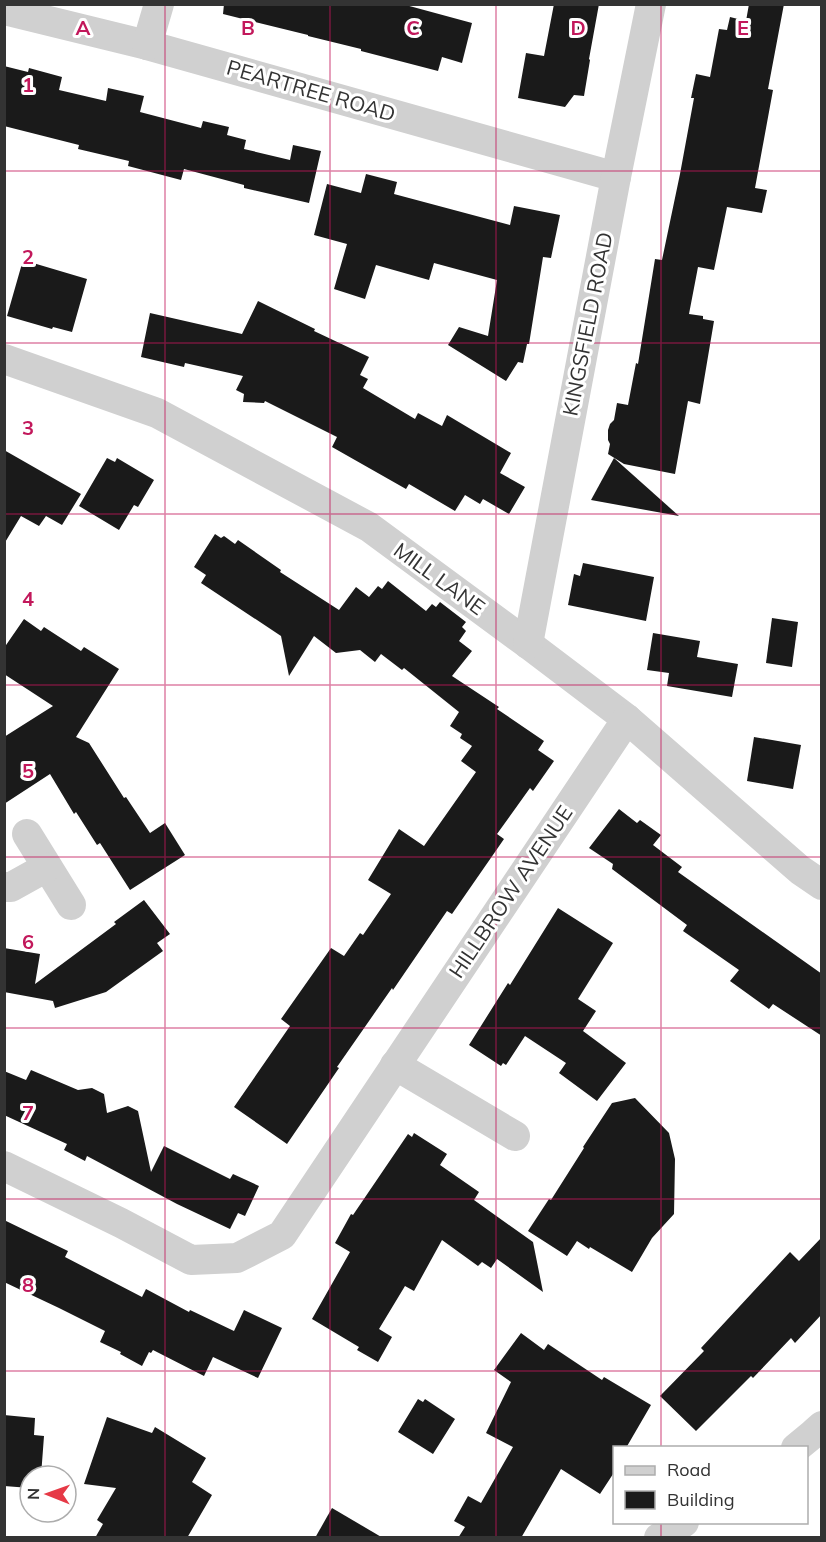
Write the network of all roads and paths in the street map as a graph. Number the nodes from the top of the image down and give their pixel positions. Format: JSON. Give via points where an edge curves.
{"nodes":[{"id":1,"x":159,"y":4,"type":"edge"},
{"id":2,"x":651,"y":4,"type":"edge"},
{"id":3,"x":4,"y":10,"type":"edge"},
{"id":4,"x":147,"y":45,"type":"junction"},
{"id":5,"x":616,"y":177,"type":"junction"},
{"id":6,"x":4,"y":359,"type":"edge"},
{"id":7,"x":528,"y":644,"type":"junction"},
{"id":8,"x":627,"y":719,"type":"junction"},
{"id":9,"x":27,"y":834,"type":"dead end"},
{"id":10,"x":47,"y":867,"type":"junction"},
{"id":11,"x":822,"y":885,"type":"edge"},
{"id":12,"x":4,"y":887,"type":"edge"},
{"id":13,"x":71,"y":905,"type":"dead end"},
{"id":14,"x":395,"y":1065,"type":"junction"},
{"id":15,"x":515,"y":1136,"type":"dead end"},
{"id":16,"x":4,"y":1166,"type":"edge"},
{"id":17,"x":822,"y":1426,"type":"edge"},
{"id":18,"x":798,"y":1446,"type":"edge"},
{"id":19,"x":681,"y":1524,"type":"edge"},
{"id":20,"x":659,"y":1538,"type":"edge"}],
"edges":[{"from":1,"to":4,"type":"street"},
{"from":2,"to":5,"type":"street","name":"KINGSFIELD ROAD"},
{"from":3,"to":4,"type":"street","name":"PEARTREE ROAD"},
{"from":4,"to":5,"type":"street","name":"PEARTREE ROAD"},
{"from":5,"to":7,"type":"street","name":"KINGSFIELD ROAD"},
{"from":6,"to":7,"type":"street","name":"MILL LANE","via":[[158,412],[369,527]]},
{"from":7,"to":8,"type":"street","name":"MILL LANE"},
{"from":8,"to":11,"type":"street","name":"MILL LANE"},
{"from":8,"to":14,"type":"street","name":"HILLBROW AVENUE"},
{"from":9,"to":10,"type":"street"},
{"from":10,"to":12,"type":"street"},
{"from":10,"to":13,"type":"street"},
{"from":14,"to":15,"type":"street"},
{"from":14,"to":16,"type":"street","name":"HILLBROW AVENUE","via":[[282,1235],[237,1258],[191,1260]]},
{"from":17,"to":18,"type":"street"},
{"from":19,"to":20,"type":"street"}]}
